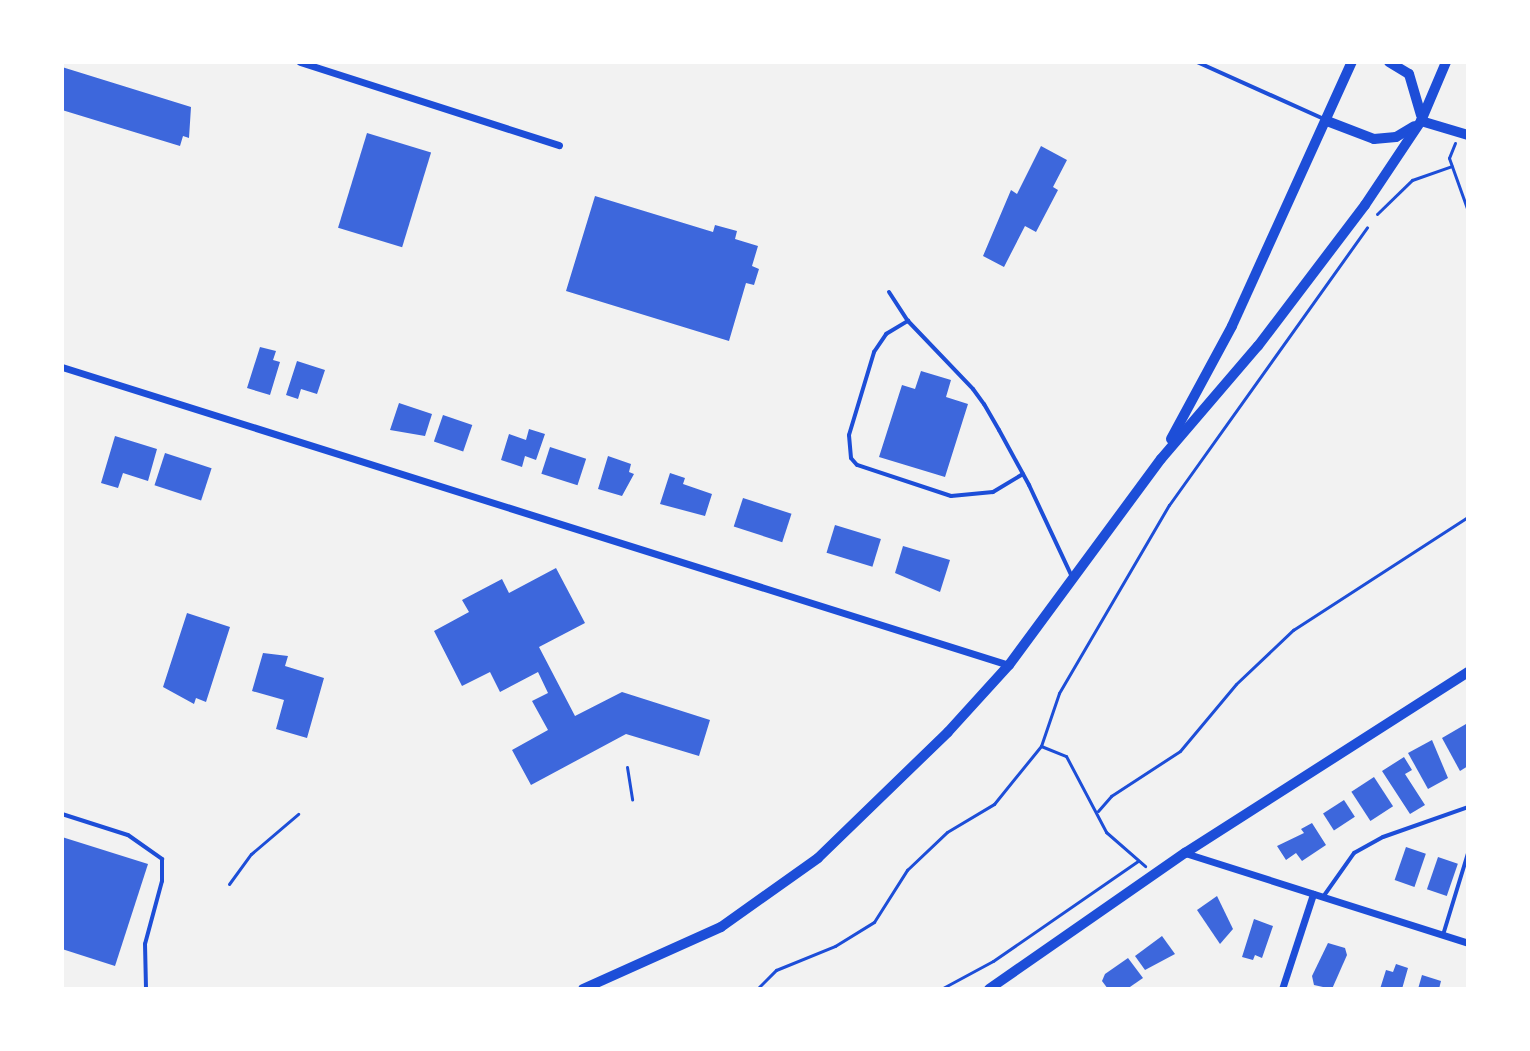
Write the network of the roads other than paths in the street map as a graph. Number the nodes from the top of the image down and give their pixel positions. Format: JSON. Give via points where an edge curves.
{"nodes":[{"id":1,"x":300,"y":62,"type":"edge"},
{"id":2,"x":1197,"y":62,"type":"edge"},
{"id":3,"x":1352,"y":62,"type":"edge"},
{"id":4,"x":1389,"y":62,"type":"edge"},
{"id":5,"x":1446,"y":62,"type":"edge"},
{"id":6,"x":1327,"y":121,"type":"junction"},
{"id":7,"x":1421,"y":121,"type":"junction"},
{"id":8,"x":1463,"y":134,"type":"edge"},
{"id":9,"x":559,"y":145,"type":"dead end"},
{"id":10,"x":889,"y":292,"type":"dead end"},
{"id":11,"x":908,"y":321,"type":"junction"},
{"id":12,"x":62,"y":367,"type":"edge"},
{"id":13,"x":1161,"y":459,"type":"junction"},
{"id":14,"x":1023,"y":474,"type":"junction"},
{"id":15,"x":1073,"y":579,"type":"junction"},
{"id":16,"x":1009,"y":665,"type":"junction"},
{"id":17,"x":1468,"y":672,"type":"edge"},
{"id":18,"x":1468,"y":807,"type":"edge"},
{"id":19,"x":62,"y":814,"type":"edge"},
{"id":20,"x":1185,"y":853,"type":"junction"},
{"id":21,"x":1468,"y":853,"type":"edge"},
{"id":22,"x":1313,"y":894,"type":"junction"},
{"id":23,"x":1323,"y":897,"type":"junction"},
{"id":24,"x":1443,"y":935,"type":"junction"},
{"id":25,"x":1468,"y":943,"type":"edge"},
{"id":26,"x":146,"y":989,"type":"edge"},
{"id":27,"x":583,"y":989,"type":"edge"},
{"id":28,"x":989,"y":989,"type":"edge"},
{"id":29,"x":1282,"y":989,"type":"edge"}],
"edges":[{"from":1,"to":9,"type":"street"},
{"from":2,"to":6,"type":"lane"},
{"from":3,"to":6,"type":"main road"},
{"from":4,"to":7,"type":"main road","via":[[1416,85]]},
{"from":5,"to":7,"type":"main road"},
{"from":6,"to":7,"type":"main road","via":[[1374,139],[1396,137]]},
{"from":6,"to":13,"type":"main road","via":[[1232,326]]},
{"from":7,"to":8,"type":"main road"},
{"from":7,"to":13,"type":"main road","via":[[1267,334]]},
{"from":10,"to":11,"type":"lane"},
{"from":11,"to":14,"type":"lane","via":[[979,397]]},
{"from":11,"to":14,"type":"lane","via":[[876,344],[849,435],[851,458],[868,472],[951,496],[993,492]]},
{"from":12,"to":16,"type":"street"},
{"from":13,"to":15,"type":"main road"},
{"from":14,"to":15,"type":"lane"},
{"from":15,"to":16,"type":"main road"},
{"from":16,"to":27,"type":"main road","via":[[818,858],[721,927]]},
{"from":17,"to":20,"type":"main road"},
{"from":18,"to":23,"type":"lane","via":[[1354,853]]},
{"from":19,"to":26,"type":"lane","via":[[128,835],[162,859],[162,881],[145,944]]},
{"from":20,"to":22,"type":"street"},
{"from":20,"to":28,"type":"main road"},
{"from":21,"to":24,"type":"lane"},
{"from":22,"to":23,"type":"street"},
{"from":22,"to":29,"type":"street"},
{"from":23,"to":24,"type":"street"},
{"from":24,"to":25,"type":"street"}]}
